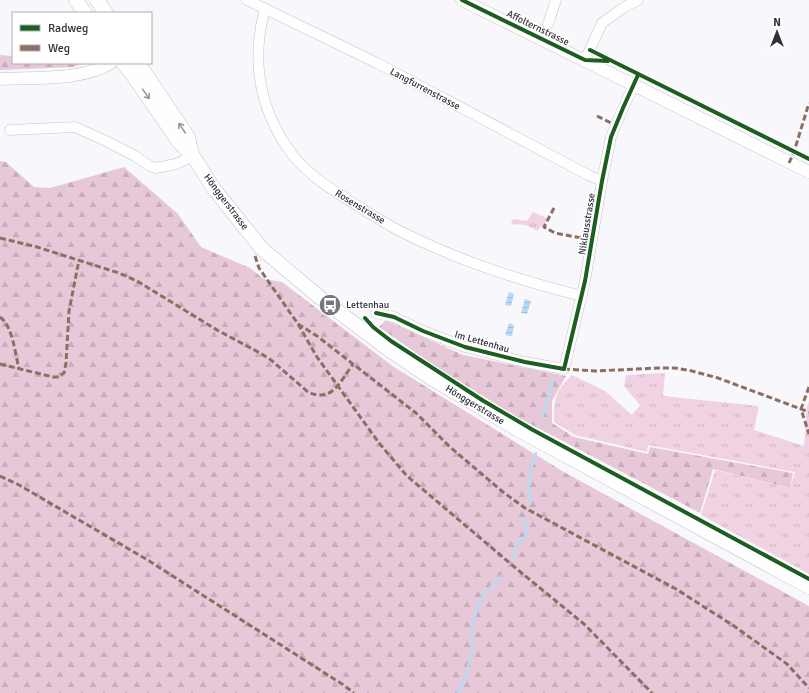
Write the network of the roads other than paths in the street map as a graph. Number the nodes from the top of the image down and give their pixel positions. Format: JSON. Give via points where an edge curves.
{"nodes":[{"id":1,"x":76,"y":0,"type":"edge"},
{"id":2,"x":97,"y":0,"type":"edge"},
{"id":3,"x":247,"y":0,"type":"edge"},
{"id":4,"x":462,"y":0,"type":"edge"},
{"id":5,"x":556,"y":0,"type":"edge"},
{"id":6,"x":638,"y":0,"type":"edge"},
{"id":7,"x":266,"y":9,"type":"junction"},
{"id":8,"x":84,"y":12,"type":"edge"},
{"id":9,"x":105,"y":12,"type":"edge"},
{"id":10,"x":548,"y":24,"type":"dead end"},
{"id":11,"x":585,"y":60,"type":"junction"},
{"id":12,"x":109,"y":64,"type":"edge"},
{"id":13,"x":124,"y":64,"type":"edge"},
{"id":14,"x":139,"y":64,"type":"edge"},
{"id":15,"x":0,"y":79,"type":"edge"},
{"id":16,"x":634,"y":85,"type":"junction"},
{"id":17,"x":10,"y":130,"type":"dead end"},
{"id":18,"x":192,"y":156,"type":"junction"},
{"id":19,"x":809,"y":172,"type":"edge"},
{"id":20,"x":602,"y":181,"type":"junction"},
{"id":21,"x":582,"y":296,"type":"junction"},
{"id":22,"x":376,"y":313,"type":"dead end"},
{"id":23,"x":564,"y":369,"type":"joint"},
{"id":24,"x":809,"y":587,"type":"edge"}],
"edges":[{"from":1,"to":8,"type":"main road"},
{"from":2,"to":9,"type":"main road"},
{"from":3,"to":7,"type":"street","name":"Langfurrenstrasse"},
{"from":4,"to":11,"type":"street","name":"Affolternstrasse"},
{"from":5,"to":10,"type":"street"},
{"from":6,"to":11,"type":"street","via":[[602,23]]},
{"from":7,"to":20,"type":"street","name":"Langfurrenstrasse","via":[[377,63]]},
{"from":7,"to":21,"type":"street","name":"Rosenstrasse","via":[[260,25],[258,45],[262,92],[275,128],[292,154],[308,171],[331,189],[404,234],[495,271]]},
{"from":11,"to":16,"type":"street","name":"Affolternstrasse"},
{"from":12,"to":15,"type":"street","via":[[93,72],[75,76]]},
{"from":13,"to":18,"type":"main road","name":"Hönggerstrasse","one_way":true,"via":[[179,142]]},
{"from":18,"to":14,"type":"main road","name":"Hönggerstrasse","one_way":true,"via":[[188,137]]},
{"from":16,"to":19,"type":"street","name":"Affolternstrasse"},
{"from":16,"to":20,"type":"street","name":"Niklausstrasse","via":[[611,137]]},
{"from":17,"to":18,"type":"street","via":[[75,127],[156,168],[176,164]]},
{"from":18,"to":24,"type":"main road","name":"Hönggerstrasse","via":[[214,189],[262,249],[385,347],[431,378],[517,429]]},
{"from":20,"to":21,"type":"street","name":"Niklausstrasse"},
{"from":21,"to":23,"type":"street","name":"Niklausstrasse"},
{"from":22,"to":23,"type":"street","name":"Im Lettenhau","via":[[394,317],[465,347]]}]}
